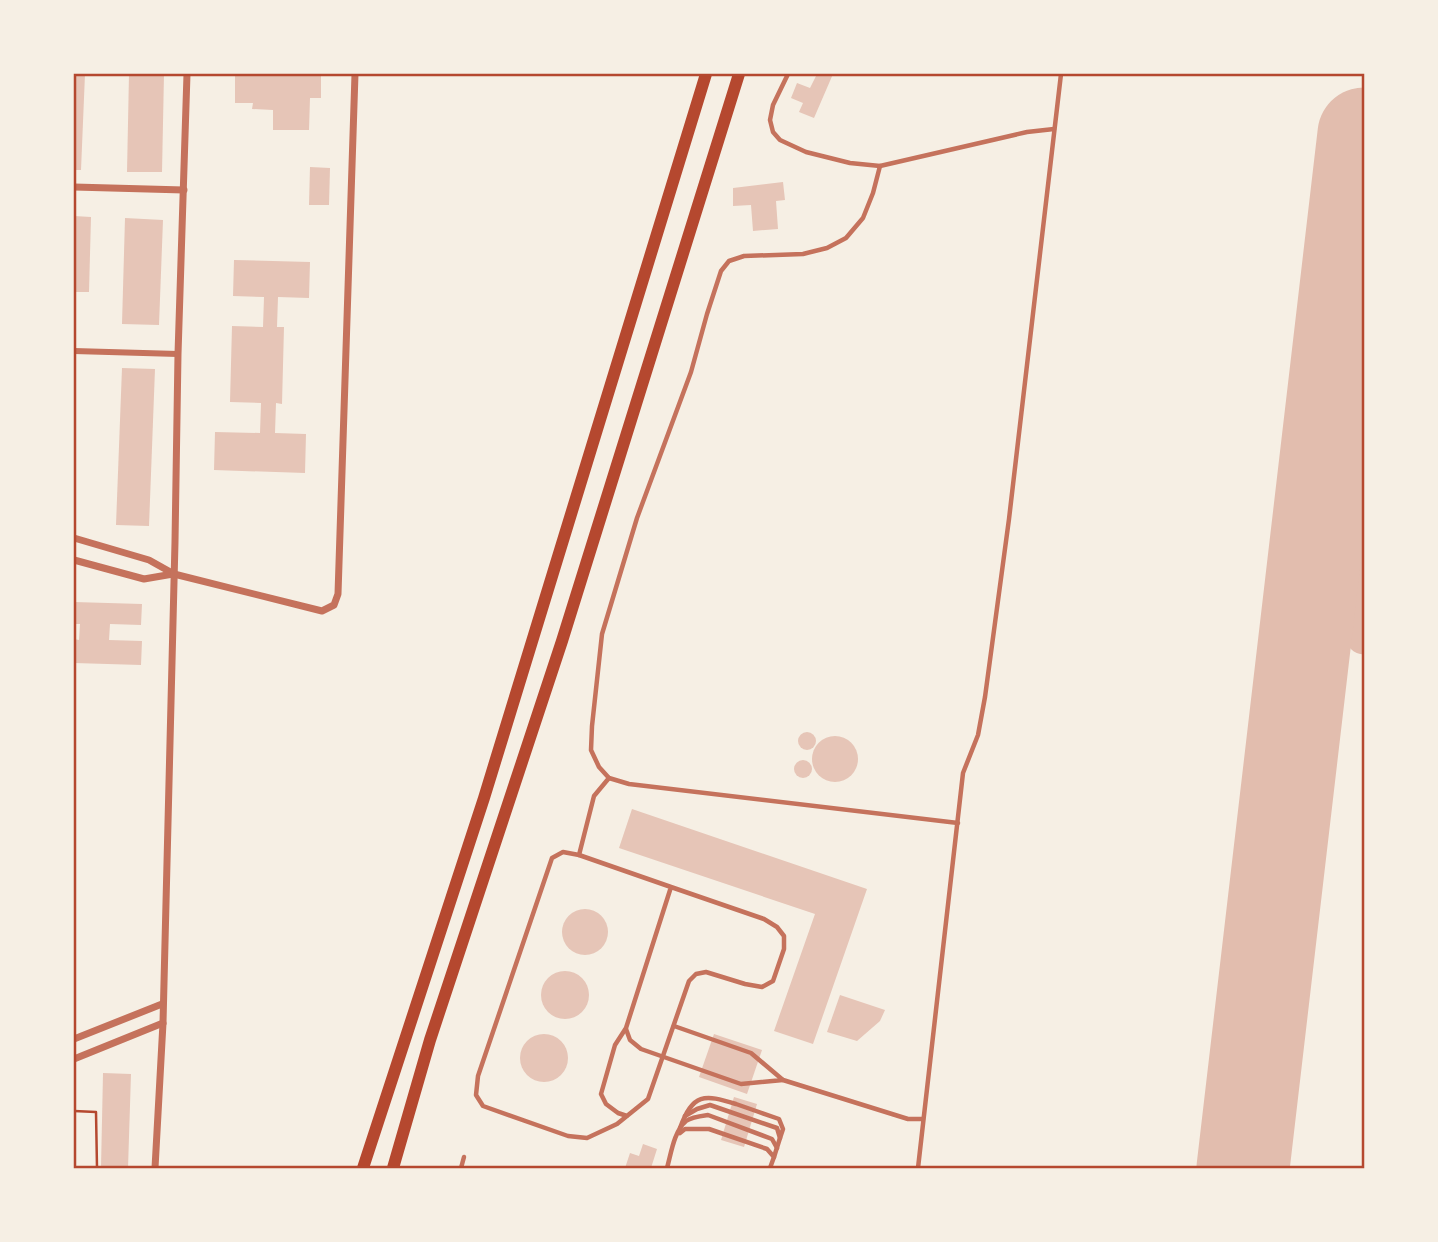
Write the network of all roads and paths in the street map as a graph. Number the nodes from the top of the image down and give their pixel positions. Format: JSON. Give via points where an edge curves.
{"nodes":[{"id":1,"x":187,"y":74,"type":"edge"},
{"id":2,"x":355,"y":74,"type":"edge"},
{"id":3,"x":706,"y":74,"type":"edge"},
{"id":4,"x":739,"y":74,"type":"edge"},
{"id":5,"x":788,"y":74,"type":"edge"},
{"id":6,"x":1061,"y":74,"type":"edge"},
{"id":7,"x":1055,"y":129,"type":"junction"},
{"id":8,"x":880,"y":166,"type":"junction"},
{"id":9,"x":74,"y":187,"type":"edge"},
{"id":10,"x":184,"y":190,"type":"junction"},
{"id":11,"x":74,"y":351,"type":"edge"},
{"id":12,"x":177,"y":354,"type":"junction"},
{"id":13,"x":74,"y":538,"type":"edge"},
{"id":14,"x":74,"y":560,"type":"edge"},
{"id":15,"x":174,"y":574,"type":"junction"},
{"id":16,"x":609,"y":778,"type":"junction"},
{"id":17,"x":958,"y":823,"type":"junction"},
{"id":18,"x":579,"y":855,"type":"junction"},
{"id":19,"x":671,"y":887,"type":"junction"},
{"id":20,"x":162,"y":1004,"type":"junction"},
{"id":21,"x":163,"y":1023,"type":"junction"},
{"id":22,"x":674,"y":1026,"type":"junction"},
{"id":23,"x":626,"y":1028,"type":"junction"},
{"id":24,"x":74,"y":1039,"type":"edge"},
{"id":25,"x":663,"y":1058,"type":"junction"},
{"id":26,"x":74,"y":1059,"type":"edge"},
{"id":27,"x":783,"y":1080,"type":"junction"},
{"id":28,"x":74,"y":1111,"type":"edge"},
{"id":29,"x":627,"y":1116,"type":"junction"},
{"id":30,"x":684,"y":1117,"type":"junction"},
{"id":31,"x":923,"y":1119,"type":"junction"},
{"id":32,"x":677,"y":1135,"type":"junction"},
{"id":33,"x":780,"y":1138,"type":"junction"},
{"id":34,"x":777,"y":1148,"type":"junction"},
{"id":35,"x":464,"y":1157,"type":"dead end"},
{"id":36,"x":774,"y":1157,"type":"junction"},
{"id":37,"x":97,"y":1168,"type":"edge"},
{"id":38,"x":155,"y":1168,"type":"edge"},
{"id":39,"x":363,"y":1168,"type":"edge"},
{"id":40,"x":393,"y":1168,"type":"edge"},
{"id":41,"x":461,"y":1168,"type":"edge"},
{"id":42,"x":667,"y":1168,"type":"edge"},
{"id":43,"x":770,"y":1168,"type":"edge"},
{"id":44,"x":918,"y":1168,"type":"edge"}],
"edges":[{"from":1,"to":10,"type":"street"},
{"from":2,"to":15,"type":"street","via":[[338,594],[334,605],[322,611]]},
{"from":3,"to":39,"type":"main road","via":[[484,798]]},
{"from":4,"to":40,"type":"main road"},
{"from":5,"to":8,"type":"lane","via":[[770,120],[780,140],[806,152]]},
{"from":6,"to":7,"type":"lane"},
{"from":7,"to":8,"type":"lane"},
{"from":7,"to":17,"type":"lane","via":[[985,697],[978,735],[963,773]]},
{"from":8,"to":16,"type":"lane","via":[[863,218],[846,238],[803,254],[744,256],[729,261],[721,271],[602,634],[592,750]]},
{"from":9,"to":10,"type":"street"},
{"from":10,"to":12,"type":"street"},
{"from":11,"to":12,"type":"street"},
{"from":12,"to":15,"type":"street"},
{"from":13,"to":15,"type":"street","via":[[149,560]]},
{"from":14,"to":15,"type":"street","via":[[144,579]]},
{"from":15,"to":20,"type":"street"},
{"from":16,"to":17,"type":"lane"},
{"from":16,"to":18,"type":"lane","via":[[594,796]]},
{"from":17,"to":31,"type":"lane"},
{"from":18,"to":19,"type":"lane"},
{"from":18,"to":29,"type":"lane","via":[[563,852],[552,858],[478,1076],[476,1095],[483,1106],[568,1136],[599,1134]]},
{"from":19,"to":22,"type":"lane","via":[[764,919],[784,936],[773,981],[762,988],[706,972],[696,974],[689,981]]},
{"from":19,"to":23,"type":"lane"},
{"from":20,"to":21,"type":"street"},
{"from":20,"to":24,"type":"street"},
{"from":21,"to":26,"type":"street"},
{"from":21,"to":38,"type":"street"},
{"from":22,"to":25,"type":"lane"},
{"from":22,"to":27,"type":"lane","via":[[751,1053]]},
{"from":23,"to":25,"type":"lane","via":[[630,1040]]},
{"from":23,"to":29,"type":"lane","via":[[615,1045],[601,1094],[606,1104]]},
{"from":25,"to":27,"type":"lane","via":[[741,1084]]},
{"from":25,"to":29,"type":"lane","via":[[648,1099]]},
{"from":27,"to":31,"type":"lane","via":[[908,1119]]},
{"from":28,"to":37,"type":"path","via":[[96,1112]]},
{"from":30,"to":32,"type":"lane"},
{"from":30,"to":33,"type":"lane","via":[[710,1105],[777,1128]]},
{"from":30,"to":33,"type":"lane","via":[[701,1098],[713,1097],[779,1119]]},
{"from":31,"to":44,"type":"lane"},
{"from":32,"to":34,"type":"lane","via":[[686,1122],[708,1115],[772,1139]]},
{"from":32,"to":36,"type":"lane","via":[[685,1129],[709,1129],[767,1149]]},
{"from":32,"to":42,"type":"lane"},
{"from":33,"to":34,"type":"lane"},
{"from":34,"to":36,"type":"lane"},
{"from":35,"to":41,"type":"lane"},
{"from":36,"to":43,"type":"lane"}]}
